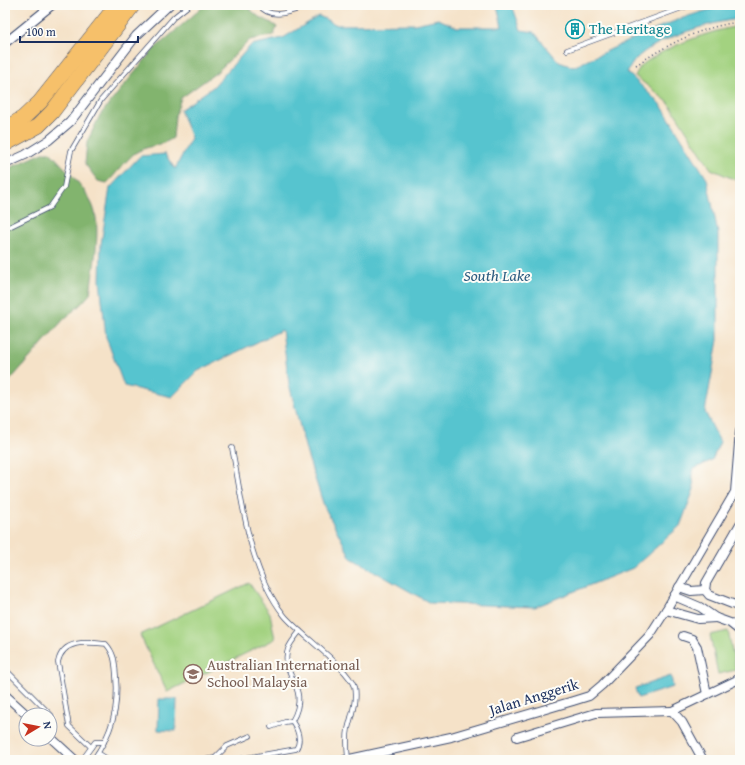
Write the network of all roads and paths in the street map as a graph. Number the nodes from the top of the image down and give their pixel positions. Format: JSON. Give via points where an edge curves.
{"nodes":[{"id":1,"x":52,"y":5,"type":"edge"},
{"id":2,"x":117,"y":5,"type":"edge"},
{"id":3,"x":133,"y":5,"type":"edge"},
{"id":4,"x":169,"y":5,"type":"edge"},
{"id":5,"x":189,"y":5,"type":"edge"},
{"id":6,"x":258,"y":5,"type":"edge"},
{"id":7,"x":311,"y":5,"type":"edge"},
{"id":8,"x":368,"y":5,"type":"edge"},
{"id":9,"x":374,"y":5,"type":"edge"},
{"id":10,"x":690,"y":5,"type":"edge"},
{"id":11,"x":740,"y":22,"type":"edge"},
{"id":12,"x":5,"y":43,"type":"edge"},
{"id":13,"x":567,"y":50,"type":"dead end"},
{"id":14,"x":636,"y":66,"type":"dead end"},
{"id":15,"x":5,"y":129,"type":"edge"},
{"id":16,"x":5,"y":144,"type":"edge"},
{"id":17,"x":5,"y":164,"type":"edge"},
{"id":18,"x":5,"y":230,"type":"edge"},
{"id":19,"x":740,"y":431,"type":"edge"},
{"id":20,"x":232,"y":448,"type":"dead end"},
{"id":21,"x":740,"y":524,"type":"edge"},
{"id":22,"x":679,"y":587,"type":"junction"},
{"id":23,"x":705,"y":590,"type":"junction"},
{"id":24,"x":674,"y":596,"type":"junction"},
{"id":25,"x":740,"y":607,"type":"edge"},
{"id":26,"x":666,"y":610,"type":"junction"},
{"id":27,"x":716,"y":618,"type":"junction"},
{"id":28,"x":300,"y":631,"type":"junction"},
{"id":29,"x":740,"y":632,"type":"edge"},
{"id":30,"x":683,"y":636,"type":"dead end"},
{"id":31,"x":5,"y":669,"type":"edge"},
{"id":32,"x":740,"y":676,"type":"edge"},
{"id":33,"x":707,"y":694,"type":"junction"},
{"id":34,"x":5,"y":695,"type":"edge"},
{"id":35,"x":18,"y":707,"type":"edge"},
{"id":36,"x":43,"y":707,"type":"edge"},
{"id":37,"x":672,"y":711,"type":"junction"},
{"id":38,"x":292,"y":721,"type":"junction"},
{"id":39,"x":271,"y":727,"type":"dead end"},
{"id":40,"x":250,"y":736,"type":"dead end"},
{"id":41,"x":517,"y":737,"type":"dead end"},
{"id":42,"x":104,"y":742,"type":"junction"},
{"id":43,"x":58,"y":744,"type":"edge"},
{"id":44,"x":91,"y":747,"type":"junction"},
{"id":45,"x":98,"y":753,"type":"junction"},
{"id":46,"x":215,"y":758,"type":"junction"},
{"id":47,"x":75,"y":760,"type":"edge"},
{"id":48,"x":82,"y":760,"type":"edge"},
{"id":49,"x":93,"y":760,"type":"edge"},
{"id":50,"x":109,"y":760,"type":"edge"},
{"id":51,"x":204,"y":760,"type":"edge"},
{"id":52,"x":209,"y":760,"type":"edge"},
{"id":53,"x":221,"y":760,"type":"edge"},
{"id":54,"x":234,"y":760,"type":"edge"},
{"id":55,"x":347,"y":760,"type":"edge"},
{"id":56,"x":703,"y":760,"type":"edge"}],
"edges":[{"from":1,"to":12,"type":"street"},
{"from":2,"to":15,"type":"highway","via":[[40,102]]},
{"from":3,"to":16,"type":"highway","via":[[52,112],[38,126]]},
{"from":4,"to":17,"type":"street","via":[[136,36],[70,122],[49,140]]},
{"from":5,"to":18,"type":"lane","via":[[174,16],[101,100],[71,151],[64,187],[50,207]]},
{"from":6,"to":7,"type":"lane","via":[[264,12],[278,15]]},
{"from":8,"to":9,"type":"lane"},
{"from":10,"to":13,"type":"lane"},
{"from":11,"to":14,"type":"path","via":[[721,24],[665,46]]},
{"from":19,"to":22,"type":"street","name":"Jalan Anggerik","via":[[735,492]]},
{"from":20,"to":28,"type":"lane","via":[[259,568],[274,600]]},
{"from":21,"to":23,"type":"street","via":[[706,583]]},
{"from":22,"to":23,"type":"street","via":[[691,591]]},
{"from":22,"to":24,"type":"street","name":"Jalan Anggerik"},
{"from":23,"to":25,"type":"street","via":[[709,595]]},
{"from":24,"to":26,"type":"street","name":"Jalan Anggerik"},
{"from":24,"to":27,"type":"street","via":[[700,607]]},
{"from":26,"to":27,"type":"street","via":[[698,619]]},
{"from":26,"to":55,"type":"street","name":"Jalan Anggerik","via":[[650,635],[602,686],[589,696],[451,736]]},
{"from":27,"to":29,"type":"street","via":[[730,623]]},
{"from":28,"to":38,"type":"lane","via":[[288,649],[287,659],[300,702]]},
{"from":28,"to":55,"type":"lane","via":[[343,671],[354,686],[355,701],[346,744]]},
{"from":30,"to":33,"type":"street","via":[[692,639],[697,647]]},
{"from":31,"to":36,"type":"lane"},
{"from":32,"to":33,"type":"street","via":[[737,680]]},
{"from":33,"to":37,"type":"street"},
{"from":34,"to":35,"type":"street"},
{"from":37,"to":41,"type":"street","via":[[596,713]]},
{"from":37,"to":56,"type":"street","via":[[682,722]]},
{"from":38,"to":39,"type":"lane"},
{"from":38,"to":54,"type":"lane","via":[[299,738],[296,750]]},
{"from":40,"to":46,"type":"lane","via":[[227,746]]},
{"from":42,"to":44,"type":"lane","via":[[97,741]]},
{"from":42,"to":44,"type":"lane","via":[[116,711],[118,695],[113,652],[106,644],[74,644],[60,653],[58,662],[67,721]]},
{"from":42,"to":45,"type":"lane"},
{"from":43,"to":47,"type":"street"},
{"from":44,"to":48,"type":"lane"},
{"from":45,"to":49,"type":"lane"},
{"from":45,"to":50,"type":"lane"},
{"from":46,"to":52,"type":"lane"},
{"from":46,"to":53,"type":"lane"},
{"from":51,"to":52,"type":"lane"}]}
